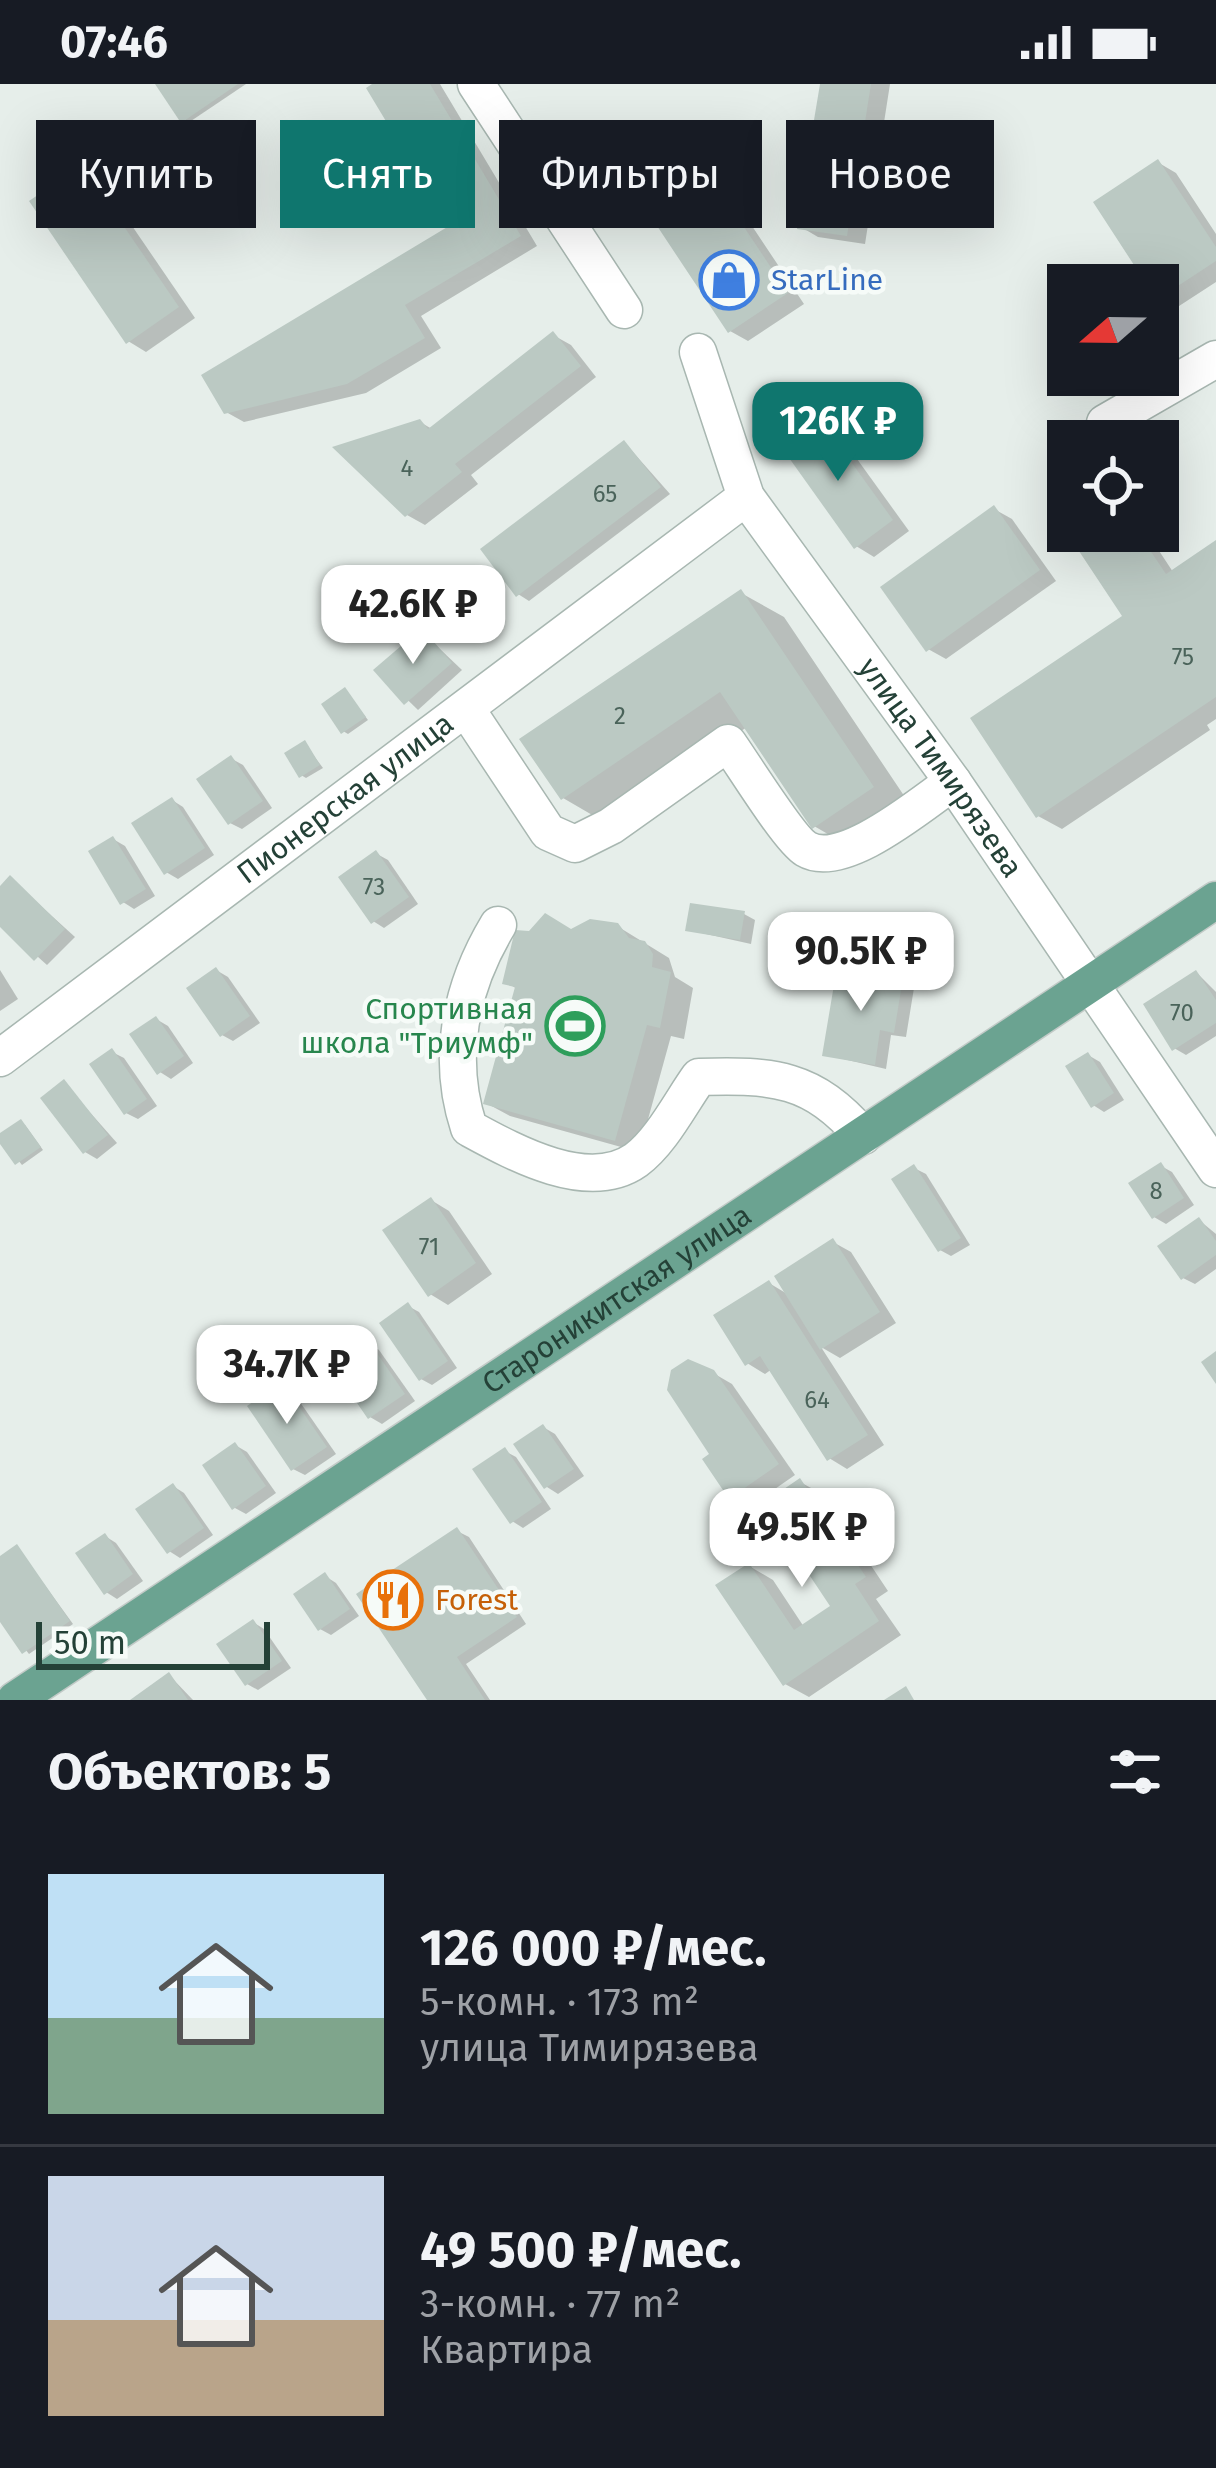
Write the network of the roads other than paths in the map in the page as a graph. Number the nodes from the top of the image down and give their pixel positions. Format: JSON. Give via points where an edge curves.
{"nodes":[{"id":1,"x":476,"y":84,"type":"edge"},
{"id":2,"x":624,"y":310,"type":"dead end"},
{"id":3,"x":698,"y":352,"type":"dead end"},
{"id":4,"x":1216,"y":359,"type":"edge"},
{"id":5,"x":1110,"y":420,"type":"edge"},
{"id":6,"x":746,"y":497,"type":"junction"},
{"id":7,"x":467,"y":710,"type":"junction"},
{"id":8,"x":953,"y":782,"type":"junction"},
{"id":9,"x":1216,"y":900,"type":"edge"},
{"id":10,"x":498,"y":925,"type":"dead end"},
{"id":11,"x":1092,"y":984,"type":"junction"},
{"id":12,"x":0,"y":1058,"type":"edge"},
{"id":13,"x":863,"y":1136,"type":"junction"},
{"id":14,"x":1216,"y":1169,"type":"edge"},
{"id":15,"x":15,"y":1700,"type":"edge"}],
"edges":[{"from":1,"to":2,"type":"street"},
{"from":3,"to":6,"type":"street","name":"улица Тимирязева"},
{"from":4,"to":5,"type":"street"},
{"from":6,"to":7,"type":"street","name":"Пионерская улица"},
{"from":6,"to":8,"type":"street","name":"улица Тимирязева"},
{"from":7,"to":8,"type":"street","via":[[548,832],[575,844],[728,743],[804,849],[829,856],[865,842]]},
{"from":7,"to":12,"type":"street","name":"Пионерская улица"},
{"from":8,"to":11,"type":"street","name":"улица Тимирязева"},
{"from":9,"to":11,"type":"main road","name":"Староникитская улица"},
{"from":10,"to":13,"type":"street","via":[[461,1014],[455,1086],[469,1128],[528,1160],[606,1173],[638,1159],[699,1077],[746,1076],[832,1100]]},
{"from":11,"to":13,"type":"main road","name":"Староникитская улица"},
{"from":11,"to":14,"type":"street","name":"улица Тимирязева"},
{"from":13,"to":15,"type":"main road","name":"Староникитская улица"}]}
